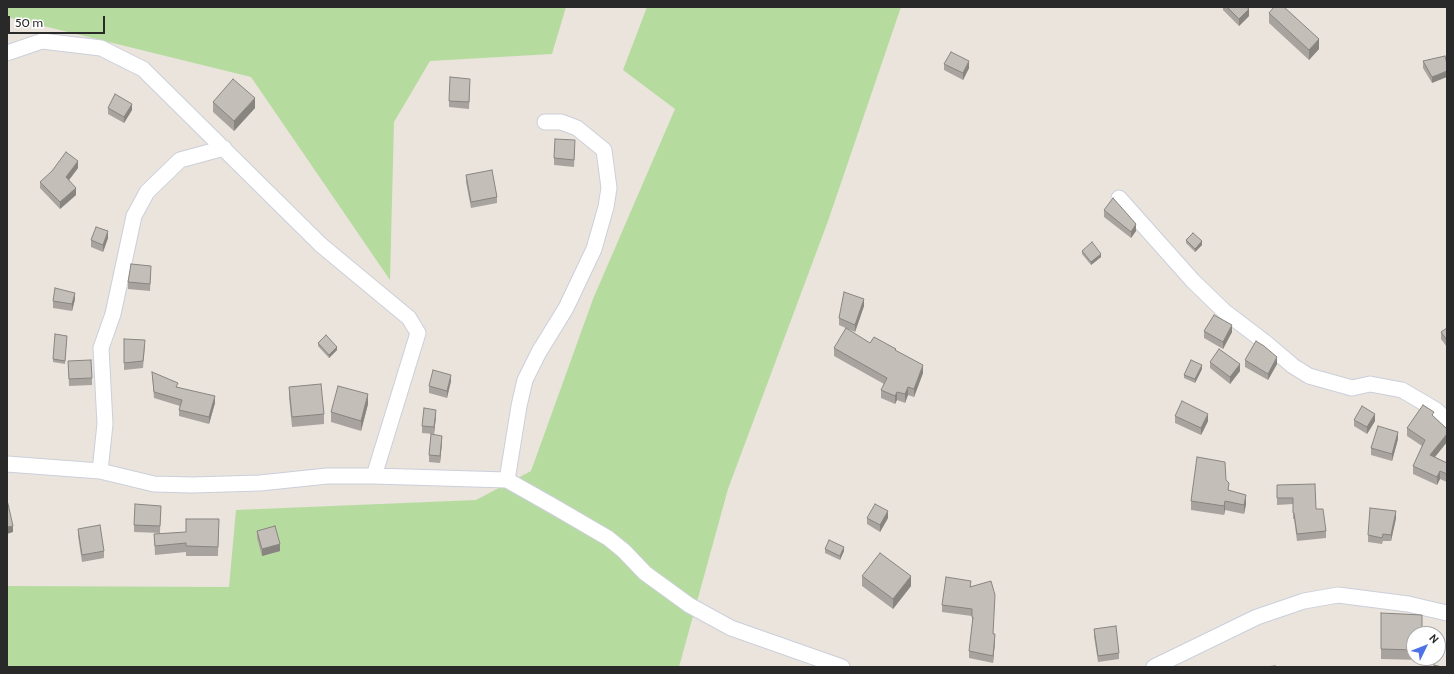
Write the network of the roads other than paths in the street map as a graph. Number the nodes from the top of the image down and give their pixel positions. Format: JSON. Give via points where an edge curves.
{"nodes":[{"id":1,"x":7,"y":52,"type":"edge"},
{"id":2,"x":545,"y":122,"type":"dead end"},
{"id":3,"x":224,"y":148,"type":"junction"},
{"id":4,"x":1119,"y":198,"type":"dead end"},
{"id":5,"x":1447,"y":420,"type":"edge"},
{"id":6,"x":7,"y":464,"type":"edge"},
{"id":7,"x":100,"y":472,"type":"junction"},
{"id":8,"x":374,"y":476,"type":"junction"},
{"id":9,"x":507,"y":480,"type":"junction"},
{"id":10,"x":1447,"y":613,"type":"edge"},
{"id":11,"x":842,"y":667,"type":"edge"},
{"id":12,"x":1154,"y":667,"type":"edge"}],
"edges":[{"from":1,"to":3,"type":"street","via":[[42,41],[101,48],[143,69]]},
{"from":2,"to":9,"type":"street","via":[[561,122],[577,128],[604,150],[609,188],[594,249],[566,308],[525,380]]},
{"from":3,"to":7,"type":"street","via":[[180,160],[147,192],[134,216],[113,314],[101,348],[105,424]]},
{"from":3,"to":8,"type":"street","via":[[321,245],[409,318],[418,333]]},
{"from":4,"to":5,"type":"street","via":[[1193,281],[1224,311],[1293,366],[1309,376],[1352,388],[1370,384],[1402,390],[1436,410]]},
{"from":6,"to":7,"type":"street"},
{"from":7,"to":8,"type":"street","via":[[154,484],[192,485],[260,483],[327,476]]},
{"from":8,"to":9,"type":"street"},
{"from":9,"to":11,"type":"street","via":[[608,538],[644,573],[689,606],[731,628]]},
{"from":10,"to":12,"type":"street","via":[[1408,604],[1338,595],[1304,601],[1257,616]]}]}
